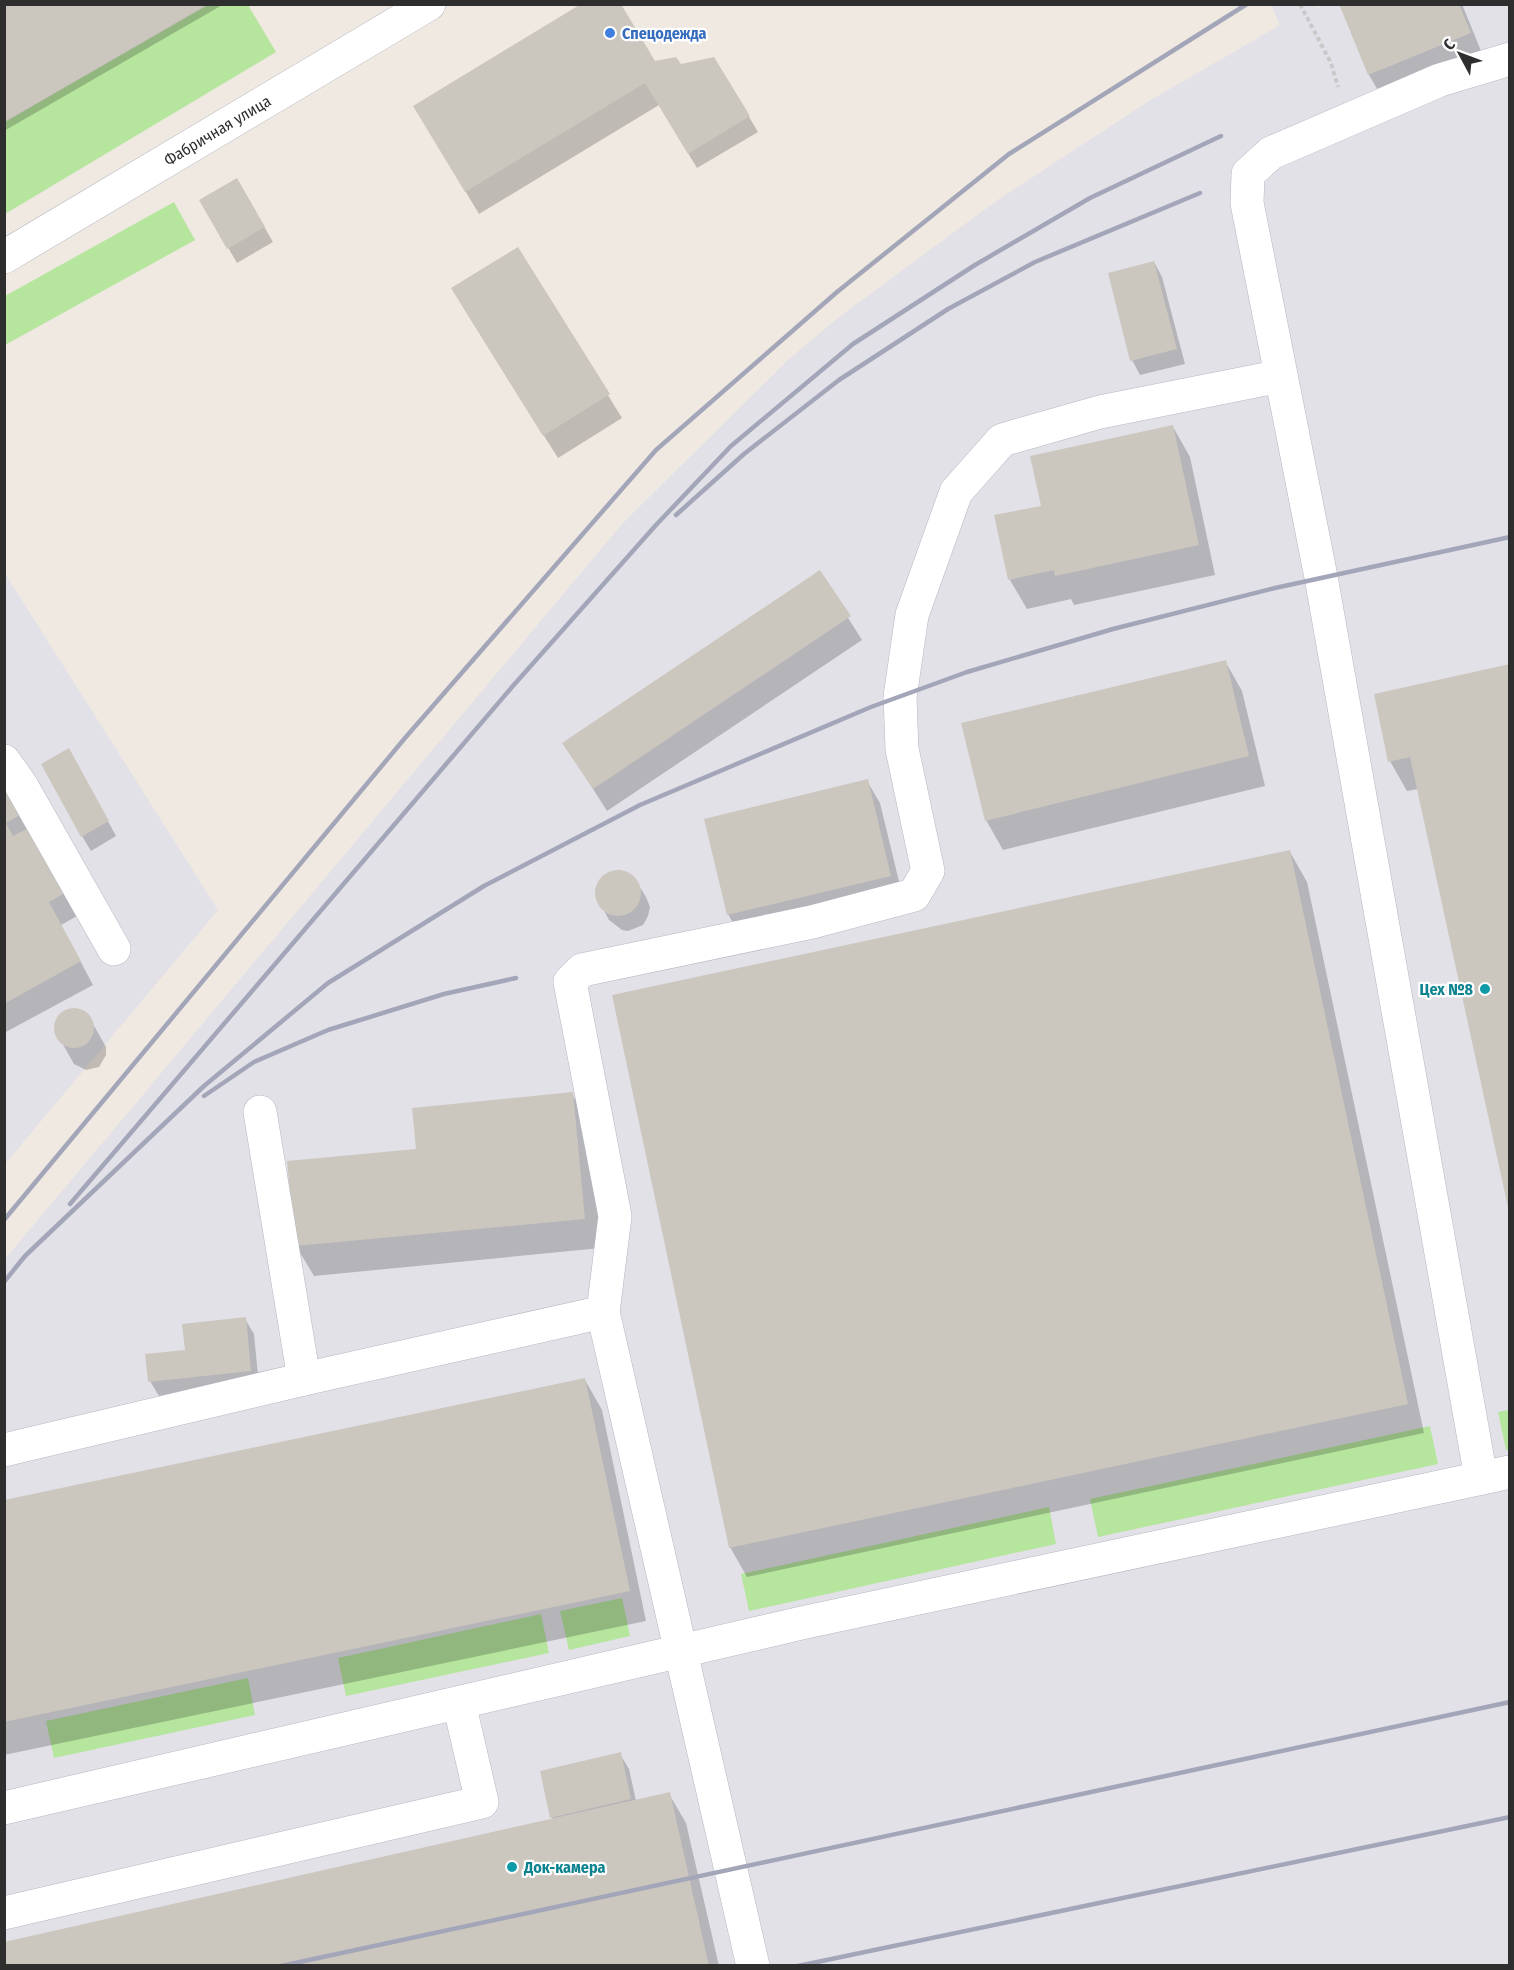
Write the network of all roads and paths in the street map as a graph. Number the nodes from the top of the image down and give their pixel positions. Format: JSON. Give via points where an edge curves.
{"nodes":[{"id":1,"x":429,"y":4,"type":"edge"},
{"id":2,"x":1300,"y":4,"type":"edge"},
{"id":3,"x":1509,"y":59,"type":"edge"},
{"id":4,"x":1331,"y":63,"type":"dead end"},
{"id":5,"x":4,"y":257,"type":"edge"},
{"id":6,"x":1281,"y":376,"type":"junction"},
{"id":7,"x":4,"y":761,"type":"edge"},
{"id":8,"x":114,"y":949,"type":"dead end"},
{"id":9,"x":260,"y":1112,"type":"dead end"},
{"id":10,"x":603,"y":1312,"type":"junction"},
{"id":11,"x":304,"y":1379,"type":"junction"},
{"id":12,"x":4,"y":1450,"type":"edge"},
{"id":13,"x":1495,"y":1475,"type":"edge"},
{"id":14,"x":680,"y":1652,"type":"junction"},
{"id":15,"x":459,"y":1703,"type":"junction"},
{"id":16,"x":4,"y":1808,"type":"edge"},
{"id":17,"x":4,"y":1912,"type":"edge"},
{"id":18,"x":753,"y":1965,"type":"edge"}],
"edges":[{"from":1,"to":5,"type":"street","name":"Фабричная улица"},
{"from":2,"to":4,"type":"path"},
{"from":3,"to":6,"type":"street","via":[[1440,80],[1271,153],[1248,174],[1247,202]]},
{"from":6,"to":10,"type":"street","via":[[1100,412],[1002,440],[956,492],[912,615],[900,697],[902,749],[928,871],[914,895],[812,922],[582,970],[570,982],[615,1216]]},
{"from":6,"to":13,"type":"street"},
{"from":7,"to":8,"type":"street"},
{"from":9,"to":11,"type":"street"},
{"from":10,"to":11,"type":"street"},
{"from":10,"to":14,"type":"street"},
{"from":11,"to":12,"type":"street"},
{"from":13,"to":14,"type":"street"},
{"from":14,"to":15,"type":"street"},
{"from":14,"to":18,"type":"street"},
{"from":15,"to":16,"type":"street"},
{"from":15,"to":17,"type":"street","via":[[482,1802]]}]}
